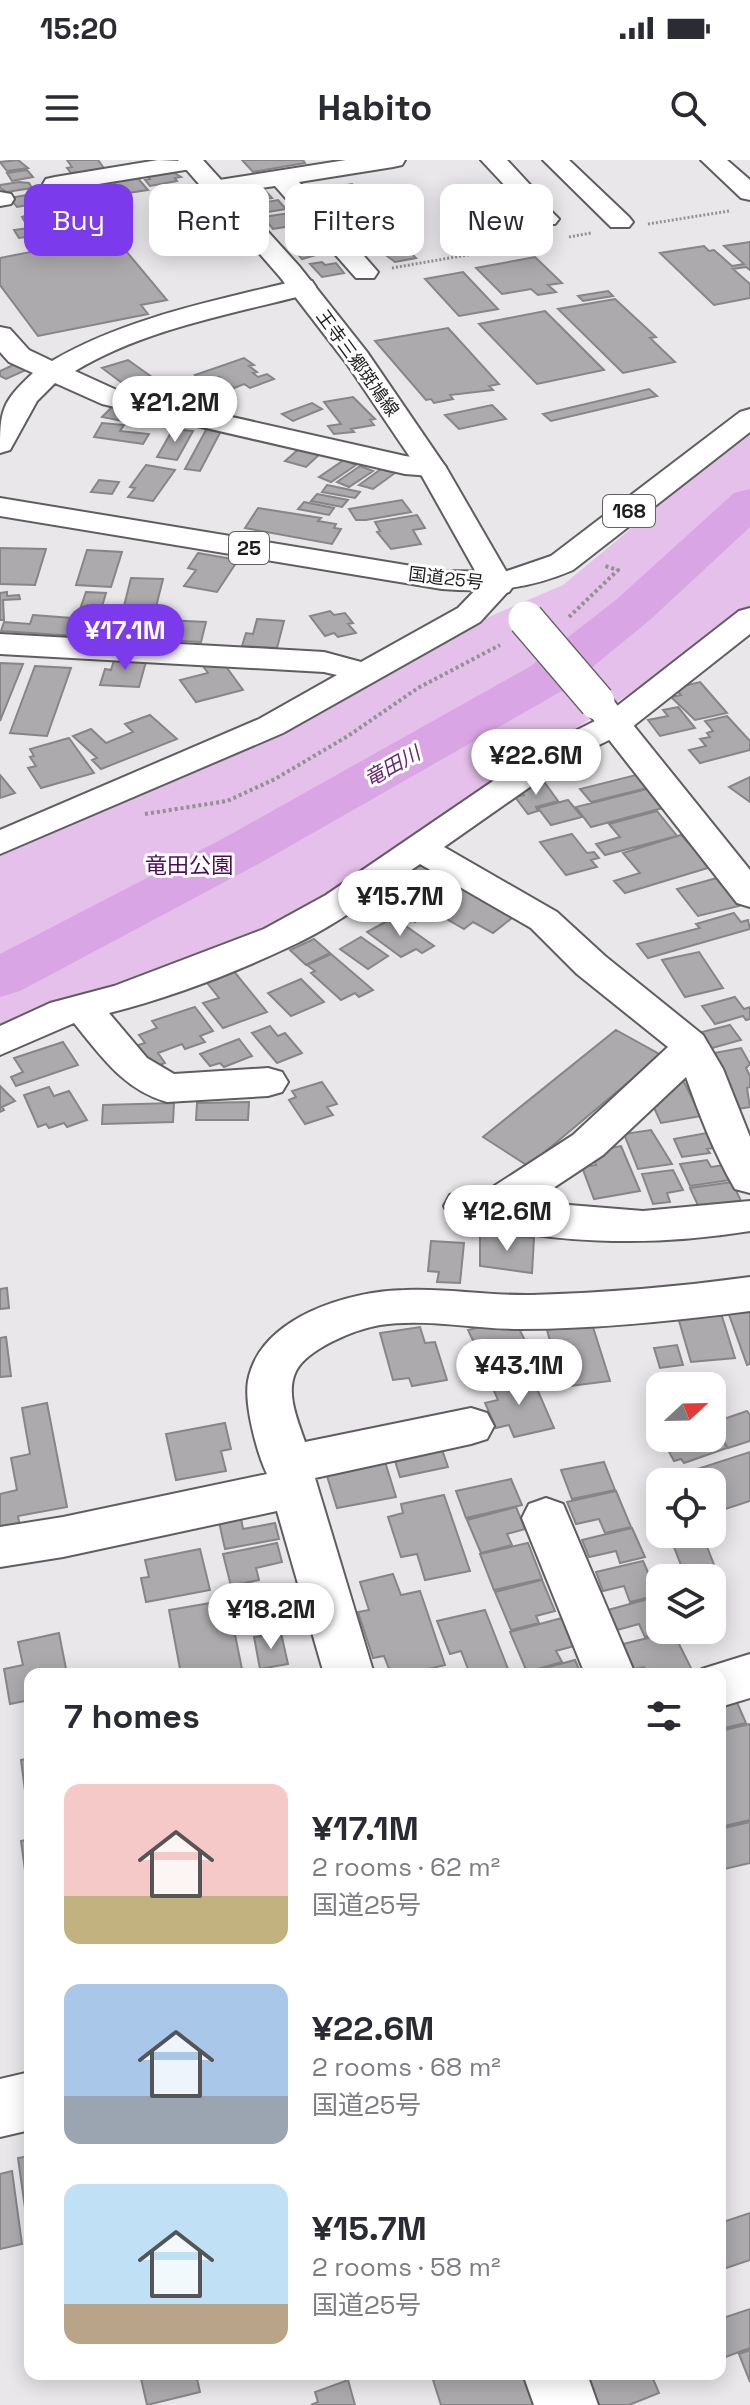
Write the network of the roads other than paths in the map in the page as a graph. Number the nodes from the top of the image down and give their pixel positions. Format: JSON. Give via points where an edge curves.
{"nodes":[{"id":1,"x":393,"y":160,"type":"edge"},
{"id":2,"x":493,"y":160,"type":"edge"},
{"id":3,"x":555,"y":160,"type":"edge"},
{"id":4,"x":713,"y":160,"type":"edge"},
{"id":5,"x":191,"y":161,"type":"edge"},
{"id":6,"x":281,"y":177,"type":"junction"},
{"id":7,"x":55,"y":184,"type":"dead end"},
{"id":8,"x":210,"y":184,"type":"edge"},
{"id":9,"x":238,"y":184,"type":"edge"},
{"id":10,"x":517,"y":184,"type":"edge"},
{"id":11,"x":742,"y":201,"type":"edge"},
{"id":12,"x":621,"y":226,"type":"road end"},
{"id":13,"x":269,"y":250,"type":"edge"},
{"id":14,"x":365,"y":272,"type":"road end"},
{"id":15,"x":303,"y":287,"type":"junction"},
{"id":16,"x":6,"y":351,"type":"edge"},
{"id":17,"x":52,"y":373,"type":"junction"},
{"id":18,"x":750,"y":418,"type":"edge"},
{"id":19,"x":0,"y":444,"type":"edge"},
{"id":20,"x":431,"y":467,"type":"junction"},
{"id":21,"x":0,"y":507,"type":"edge"},
{"id":22,"x":498,"y":585,"type":"junction"},
{"id":23,"x":750,"y":618,"type":"edge"},
{"id":24,"x":0,"y":644,"type":"edge"},
{"id":25,"x":361,"y":676,"type":"junction"},
{"id":26,"x":606,"y":713,"type":"junction"},
{"id":27,"x":0,"y":843,"type":"edge"},
{"id":28,"x":419,"y":848,"type":"junction"},
{"id":29,"x":750,"y":895,"type":"edge"},
{"id":30,"x":82,"y":1007,"type":"junction"},
{"id":31,"x":0,"y":1042,"type":"edge"},
{"id":32,"x":689,"y":1044,"type":"junction"},
{"id":33,"x":268,"y":1082,"type":"dead end"},
{"id":34,"x":750,"y":1178,"type":"edge"},
{"id":35,"x":750,"y":1216,"type":"edge"},
{"id":36,"x":750,"y":1294,"type":"edge"},
{"id":37,"x":471,"y":1426,"type":"dead end"},
{"id":38,"x":290,"y":1476,"type":"junction"},
{"id":39,"x":546,"y":1518,"type":"dead end"},
{"id":40,"x":0,"y":1547,"type":"edge"},
{"id":41,"x":347,"y":1668,"type":"edge"},
{"id":42,"x":608,"y":1668,"type":"edge"},
{"id":43,"x":24,"y":2102,"type":"edge"},
{"id":44,"x":0,"y":2108,"type":"edge"},
{"id":45,"x":557,"y":2380,"type":"edge"},
{"id":46,"x":566,"y":2405,"type":"edge"}],
"edges":[{"from":1,"to":6,"type":"main road"},
{"from":2,"to":10,"type":"main road"},
{"from":3,"to":12,"type":"main road"},
{"from":4,"to":11,"type":"main road"},
{"from":5,"to":7,"type":"main road"},
{"from":5,"to":8,"type":"main road","name":"王寺三郷斑鳩線"},
{"from":6,"to":9,"type":"main road"},
{"from":6,"to":14,"type":"main road"},
{"from":13,"to":15,"type":"main road","name":"王寺三郷斑鳩線"},
{"from":15,"to":17,"type":"main road","via":[[115,340]]},
{"from":15,"to":20,"type":"main road","name":"王寺三郷斑鳩線"},
{"from":16,"to":17,"type":"main road"},
{"from":17,"to":19,"type":"main road","via":[[27,394]]},
{"from":17,"to":20,"type":"main road","via":[[112,398]]},
{"from":18,"to":22,"type":"main road","number":"168","via":[[562,563]]},
{"from":20,"to":22,"type":"main road","name":"王寺三郷斑鳩線"},
{"from":21,"to":22,"type":"main road","name":"国道25号","number":"25"},
{"from":22,"to":25,"type":"main road","via":[[469,615]]},
{"from":22,"to":26,"type":"main road","name":"国道25号","bridge":true},
{"from":23,"to":26,"type":"main road"},
{"from":24,"to":25,"type":"main road","via":[[324,662]]},
{"from":25,"to":27,"type":"main road","via":[[271,726]]},
{"from":26,"to":28,"type":"main road"},
{"from":26,"to":29,"type":"main road","name":"国道25号"},
{"from":28,"to":30,"type":"main road","via":[[277,938],[193,973]]},
{"from":28,"to":32,"type":"main road","via":[[544,920]]},
{"from":30,"to":31,"type":"main road"},
{"from":30,"to":33,"type":"main road","via":[[133,1068],[167,1088]]},
{"from":32,"to":34,"type":"main road"},
{"from":32,"to":35,"type":"main road","via":[[680,1060],[588,1145],[476,1208],[572,1225],[649,1228]]},
{"from":36,"to":38,"type":"main road","via":[[633,1309],[509,1312],[410,1304],[346,1314],[288,1349],[268,1381]]},
{"from":37,"to":38,"type":"main road"},
{"from":38,"to":40,"type":"main road"},
{"from":38,"to":41,"type":"main road"},
{"from":39,"to":42,"type":"main road"},
{"from":43,"to":44,"type":"main road"},
{"from":45,"to":46,"type":"main road"}]}
